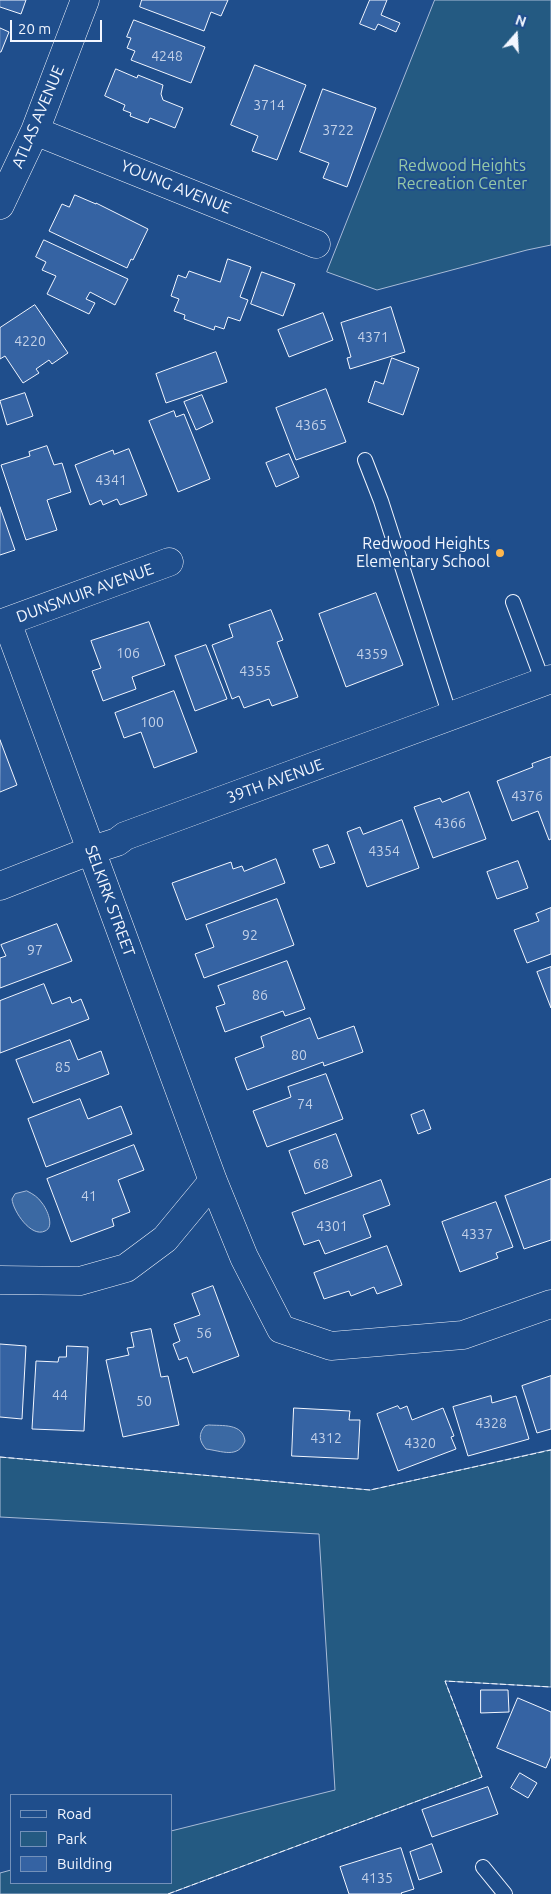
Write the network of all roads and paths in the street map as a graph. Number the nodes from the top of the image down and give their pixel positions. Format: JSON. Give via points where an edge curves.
{"nodes":[{"id":1,"x":86,"y":0,"type":"edge"},
{"id":2,"x":35,"y":130,"type":"junction"},
{"id":3,"x":0,"y":205,"type":"edge"},
{"id":4,"x":316,"y":244,"type":"dead end"},
{"id":5,"x":365,"y":460,"type":"dead end"},
{"id":6,"x":169,"y":562,"type":"dead end"},
{"id":7,"x":513,"y":602,"type":"dead end"},
{"id":8,"x":4,"y":623,"type":"edge"},
{"id":9,"x":547,"y":680,"type":"edge"},
{"id":10,"x":450,"y":716,"type":"junction"},
{"id":11,"x":92,"y":850,"type":"junction"},
{"id":12,"x":0,"y":886,"type":"edge"},
{"id":13,"x":213,"y":1181,"type":"junction"},
{"id":14,"x":0,"y":1280,"type":"edge"},
{"id":15,"x":551,"y":1304,"type":"edge"},
{"id":16,"x":484,"y":1867,"type":"dead end"},
{"id":17,"x":504,"y":1894,"type":"edge"}],
"edges":[{"from":1,"to":2,"type":"street","name":"ATLAS AVENUE"},
{"from":2,"to":3,"type":"street","name":"ATLAS AVENUE"},
{"from":2,"to":4,"type":"street","name":"YOUNG AVENUE"},
{"from":5,"to":10,"type":"lane"},
{"from":6,"to":8,"type":"street","name":"DUNSMUIR AVENUE"},
{"from":7,"to":9,"type":"lane"},
{"from":8,"to":11,"type":"street","name":"SELKIRK STREET"},
{"from":9,"to":10,"type":"street","name":"39TH AVENUE"},
{"from":10,"to":11,"type":"street","name":"39TH AVENUE"},
{"from":11,"to":12,"type":"street","name":"39TH AVENUE"},
{"from":11,"to":13,"type":"street","name":"SELKIRK STREET"},
{"from":13,"to":14,"type":"street","via":[[166,1239],[126,1268],[80,1281]]},
{"from":13,"to":15,"type":"street","name":"SELKIRK STREET","via":[[244,1257],[281,1329],[332,1346],[463,1335]]},
{"from":16,"to":17,"type":"lane"}]}
